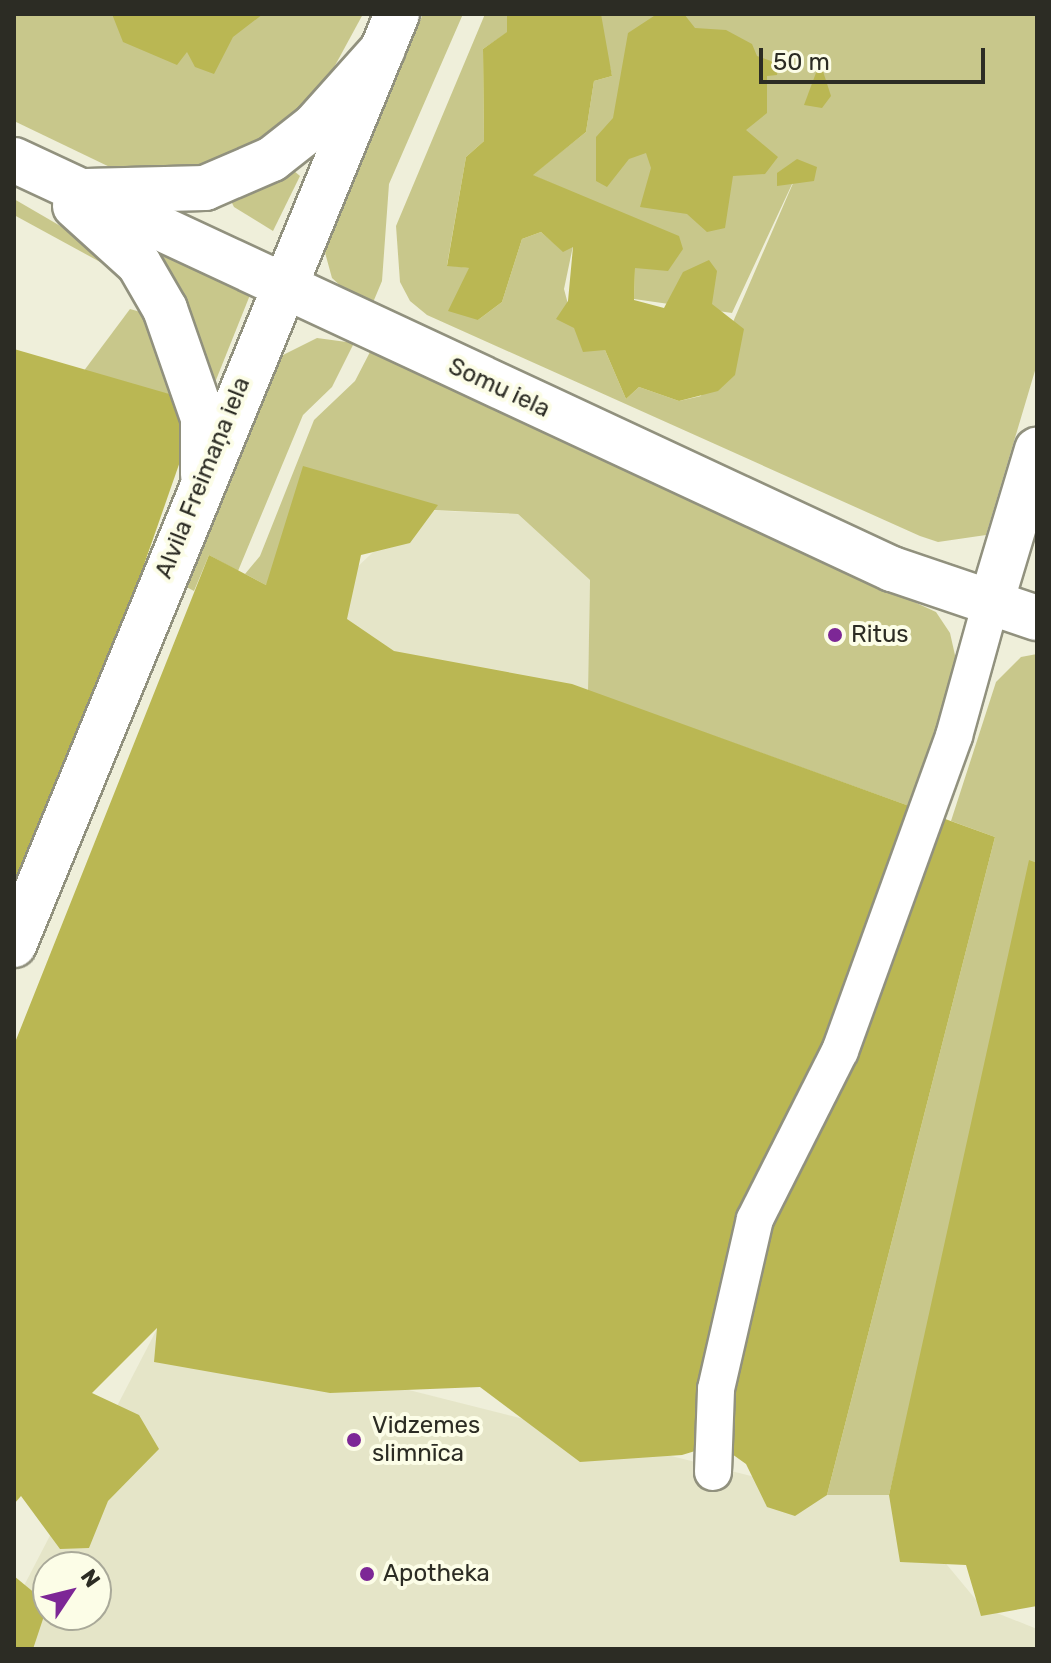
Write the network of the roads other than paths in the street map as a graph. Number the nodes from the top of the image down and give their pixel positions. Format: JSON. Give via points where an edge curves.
{"nodes":[{"id":1,"x":390,"y":31,"type":"edge"},
{"id":2,"x":14,"y":162,"type":"edge"},
{"id":3,"x":76,"y":191,"type":"junction"},
{"id":4,"x":283,"y":287,"type":"junction"},
{"id":5,"x":1037,"y":450,"type":"edge"},
{"id":6,"x":203,"y":475,"type":"junction"},
{"id":7,"x":991,"y":603,"type":"junction"},
{"id":8,"x":1037,"y":618,"type":"edge"},
{"id":9,"x":14,"y":945,"type":"edge"},
{"id":10,"x":713,"y":1472,"type":"dead end"}],
"edges":[{"from":1,"to":3,"type":"main road","via":[[315,125],[272,159],[205,188]]},
{"from":1,"to":4,"type":"main road","name":"Alvila Freimaņa iela"},
{"from":2,"to":3,"type":"main road","name":"Somu iela"},
{"from":2,"to":6,"type":"main road","via":[[98,222],[139,264],[189,363],[203,418]]},
{"from":3,"to":4,"type":"main road","name":"Somu iela"},
{"from":4,"to":6,"type":"main road","name":"Alvila Freimaņa iela"},
{"from":4,"to":7,"type":"main road","name":"Somu iela","via":[[892,569]]},
{"from":5,"to":7,"type":"main road"},
{"from":6,"to":9,"type":"main road","name":"Alvila Freimaņa iela"},
{"from":7,"to":8,"type":"main road","name":"Somu iela"},
{"from":7,"to":10,"type":"street","via":[[954,736],[840,1051],[755,1219],[716,1389]]}]}
